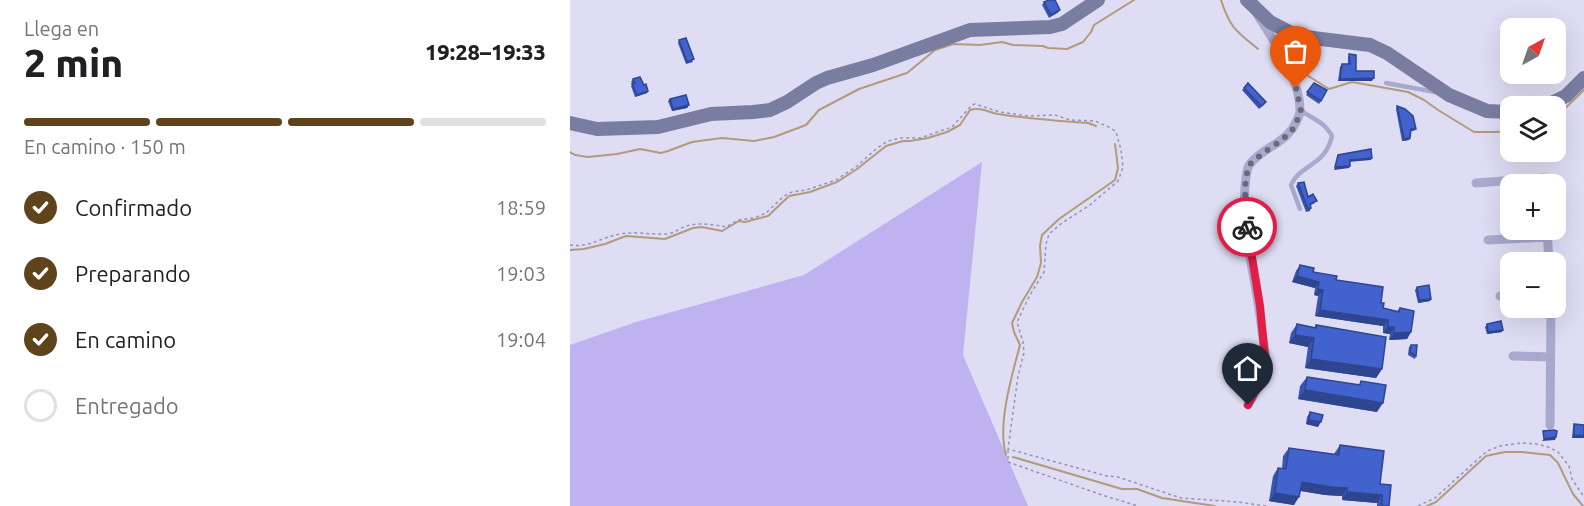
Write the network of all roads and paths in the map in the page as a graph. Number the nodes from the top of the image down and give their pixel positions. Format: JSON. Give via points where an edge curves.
{"nodes":[{"id":1,"x":1098,"y":0,"type":"edge"},
{"id":2,"x":1247,"y":0,"type":"edge"},
{"id":3,"x":1584,"y":78,"type":"edge"},
{"id":4,"x":1386,"y":83,"type":"dead end"},
{"id":5,"x":1449,"y":95,"type":"junction"},
{"id":6,"x":1566,"y":96,"type":"edge"},
{"id":7,"x":1301,"y":111,"type":"junction"},
{"id":8,"x":1500,"y":112,"type":"edge"},
{"id":9,"x":570,"y":123,"type":"edge"},
{"id":10,"x":1500,"y":181,"type":"edge"},
{"id":11,"x":1476,"y":183,"type":"dead end"},
{"id":12,"x":1300,"y":209,"type":"dead end"},
{"id":13,"x":1500,"y":239,"type":"edge"},
{"id":14,"x":1488,"y":240,"type":"dead end"},
{"id":15,"x":570,"y":245,"type":"edge"},
{"id":16,"x":1551,"y":318,"type":"edge"},
{"id":17,"x":1513,"y":356,"type":"dead end"},
{"id":18,"x":1550,"y":357,"type":"junction"},
{"id":19,"x":1248,"y":405,"type":"dead end"},
{"id":20,"x":1550,"y":425,"type":"dead end"},
{"id":21,"x":1008,"y":449,"type":"junction"},
{"id":22,"x":1584,"y":497,"type":"edge"},
{"id":23,"x":1138,"y":506,"type":"edge"},
{"id":24,"x":1266,"y":506,"type":"edge"},
{"id":25,"x":1419,"y":506,"type":"edge"}],
"edges":[{"from":1,"to":9,"type":"street","via":[[1062,24],[1050,27],[970,30],[827,78],[770,110],[711,114],[658,127],[597,129]]},
{"from":2,"to":5,"type":"street","via":[[1270,22],[1296,36],[1370,45]]},
{"from":2,"to":7,"type":"street","via":[[1283,56]]},
{"from":3,"to":6,"type":"street"},
{"from":4,"to":5,"type":"lane"},
{"from":5,"to":8,"type":"street","via":[[1487,111]]},
{"from":7,"to":12,"type":"lane","via":[[1328,128],[1332,136],[1323,156],[1290,185]]},
{"from":7,"to":19,"type":"street","via":[[1294,128],[1249,165],[1246,177],[1248,240],[1266,368]]},
{"from":10,"to":11,"type":"street"},
{"from":13,"to":14,"type":"street"},
{"from":15,"to":21,"type":"path","via":[[594,243],[620,234],[672,234],[697,224],[726,226],[761,216],[792,192],[836,180],[888,141],[920,138],[952,127],[975,104],[1028,116],[1095,121],[1111,128],[1116,132],[1124,167],[1118,181],[1049,234],[1044,272],[1017,322],[1024,353]]},
{"from":16,"to":18,"type":"street"},
{"from":17,"to":18,"type":"street"},
{"from":18,"to":20,"type":"street"},
{"from":21,"to":23,"type":"path","via":[[1008,462]]},
{"from":21,"to":24,"type":"path","via":[[1118,477],[1181,498]]},
{"from":22,"to":25,"type":"path","via":[[1558,452],[1521,443],[1487,451],[1435,498]]}]}
